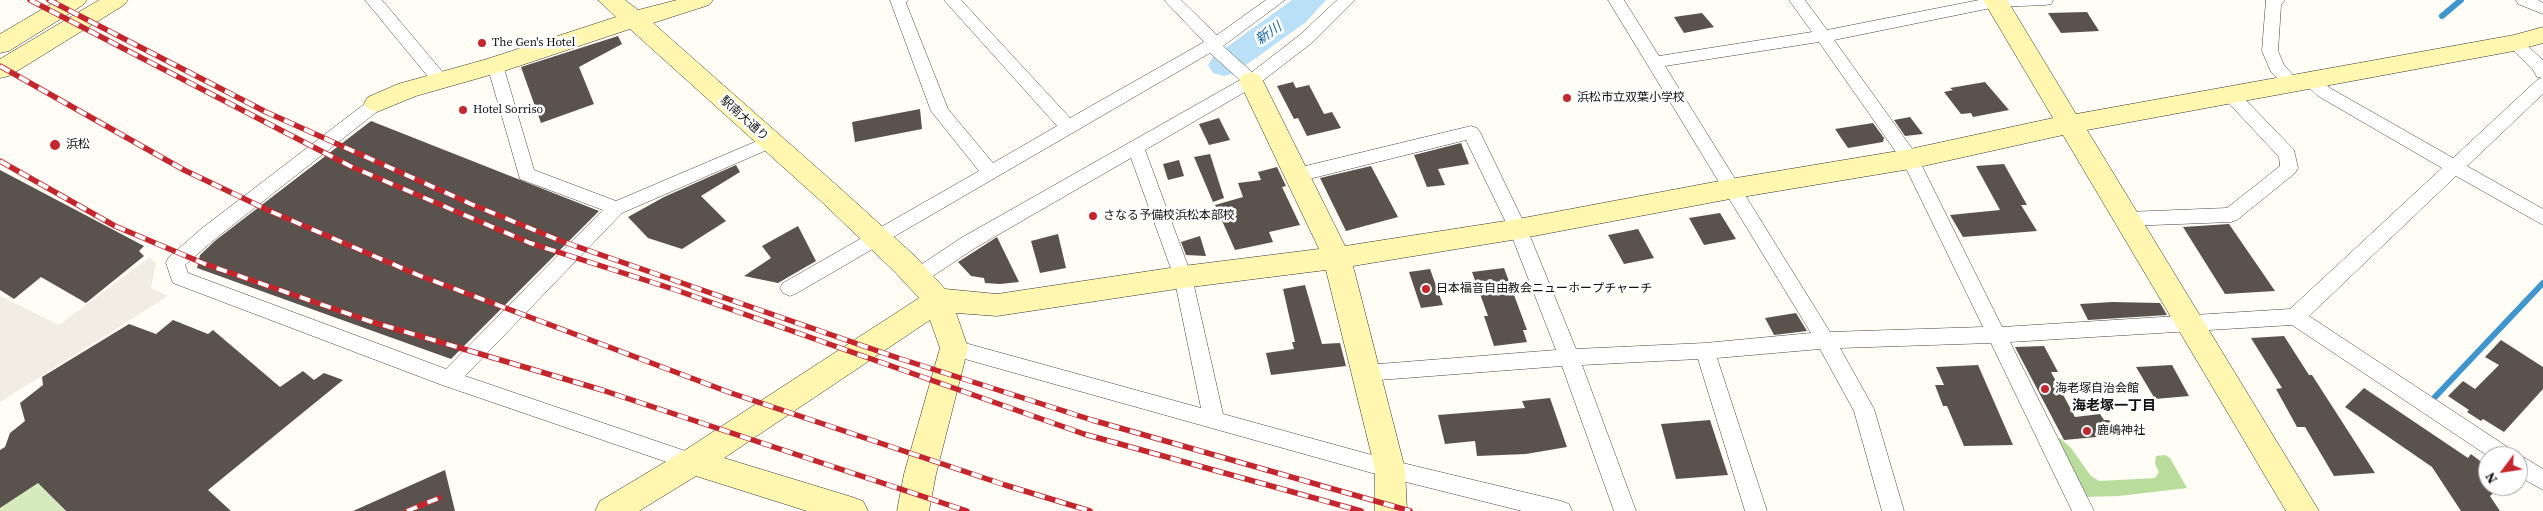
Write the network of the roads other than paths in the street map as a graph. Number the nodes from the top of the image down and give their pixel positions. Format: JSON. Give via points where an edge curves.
{"nodes":[{"id":1,"x":75,"y":0,"type":"edge"},
{"id":2,"x":116,"y":0,"type":"edge"},
{"id":3,"x":373,"y":0,"type":"edge"},
{"id":4,"x":610,"y":0,"type":"edge"},
{"id":5,"x":701,"y":0,"type":"edge"},
{"id":6,"x":900,"y":0,"type":"edge"},
{"id":7,"x":952,"y":0,"type":"edge"},
{"id":8,"x":1172,"y":0,"type":"edge"},
{"id":9,"x":1277,"y":0,"type":"edge"},
{"id":10,"x":1348,"y":0,"type":"edge"},
{"id":11,"x":1616,"y":0,"type":"edge"},
{"id":12,"x":1797,"y":0,"type":"edge"},
{"id":13,"x":2045,"y":0,"type":"edge"},
{"id":14,"x":2277,"y":0,"type":"edge"},
{"id":15,"x":2524,"y":0,"type":"edge"},
{"id":16,"x":1996,"y":1,"type":"edge"},
{"id":17,"x":2543,"y":9,"type":"edge"},
{"id":18,"x":634,"y":18,"type":"junction"},
{"id":19,"x":2543,"y":35,"type":"edge"},
{"id":20,"x":1824,"y":36,"type":"junction"},
{"id":21,"x":2514,"y":43,"type":"junction"},
{"id":22,"x":0,"y":45,"type":"edge"},
{"id":23,"x":1215,"y":46,"type":"junction"},
{"id":24,"x":1654,"y":62,"type":"junction"},
{"id":25,"x":495,"y":65,"type":"junction"},
{"id":26,"x":0,"y":70,"type":"edge"},
{"id":27,"x":2543,"y":73,"type":"edge"},
{"id":28,"x":1248,"y":78,"type":"junction"},
{"id":29,"x":440,"y":80,"type":"junction"},
{"id":30,"x":2302,"y":82,"type":"junction"},
{"id":31,"x":2543,"y":84,"type":"edge"},
{"id":32,"x":2231,"y":95,"type":"junction"},
{"id":33,"x":377,"y":103,"type":"joint"},
{"id":34,"x":2070,"y":124,"type":"junction"},
{"id":35,"x":1068,"y":127,"type":"junction"},
{"id":36,"x":770,"y":142,"type":"junction"},
{"id":37,"x":1136,"y":148,"type":"junction"},
{"id":38,"x":1910,"y":159,"type":"junction"},
{"id":39,"x":2455,"y":167,"type":"junction"},
{"id":40,"x":990,"y":172,"type":"junction"},
{"id":41,"x":1297,"y":175,"type":"junction"},
{"id":42,"x":1730,"y":189,"type":"junction"},
{"id":43,"x":616,"y":208,"type":"junction"},
{"id":44,"x":2543,"y":218,"type":"edge"},
{"id":45,"x":2127,"y":219,"type":"junction"},
{"id":46,"x":1518,"y":229,"type":"junction"},
{"id":47,"x":877,"y":239,"type":"junction"},
{"id":48,"x":1337,"y":258,"type":"junction"},
{"id":49,"x":914,"y":273,"type":"junction"},
{"id":50,"x":1183,"y":277,"type":"junction"},
{"id":51,"x":790,"y":288,"type":"dead end"},
{"id":52,"x":938,"y":300,"type":"junction"},
{"id":53,"x":2295,"y":317,"type":"junction"},
{"id":54,"x":2190,"y":324,"type":"junction"},
{"id":55,"x":1995,"y":335,"type":"junction"},
{"id":56,"x":1824,"y":340,"type":"junction"},
{"id":57,"x":954,"y":348,"type":"junction"},
{"id":58,"x":1705,"y":351,"type":"junction"},
{"id":59,"x":1569,"y":357,"type":"junction"},
{"id":60,"x":1366,"y":373,"type":"junction"},
{"id":61,"x":449,"y":378,"type":"junction"},
{"id":62,"x":1214,"y":420,"type":"junction"},
{"id":63,"x":2490,"y":446,"type":"edge"},
{"id":64,"x":693,"y":462,"type":"junction"},
{"id":65,"x":1390,"y":469,"type":"junction"},
{"id":66,"x":2528,"y":471,"type":"edge"},
{"id":67,"x":2543,"y":481,"type":"edge"},
{"id":68,"x":611,"y":511,"type":"edge"},
{"id":69,"x":852,"y":511,"type":"edge"},
{"id":70,"x":913,"y":511,"type":"edge"},
{"id":71,"x":1391,"y":511,"type":"edge"},
{"id":72,"x":1561,"y":511,"type":"edge"},
{"id":73,"x":1625,"y":511,"type":"edge"},
{"id":74,"x":1756,"y":511,"type":"edge"},
{"id":75,"x":1893,"y":511,"type":"edge"},
{"id":76,"x":2083,"y":511,"type":"edge"},
{"id":77,"x":2303,"y":511,"type":"edge"}],
"edges":[{"from":1,"to":22,"type":"street"},
{"from":2,"to":26,"type":"street"},
{"from":3,"to":29,"type":"street"},
{"from":4,"to":18,"type":"street","name":"駅南大通り"},
{"from":5,"to":18,"type":"street","via":[[663,13]]},
{"from":6,"to":40,"type":"street","via":[[897,1],[940,111]]},
{"from":7,"to":35,"type":"street"},
{"from":8,"to":23,"type":"street"},
{"from":9,"to":23,"type":"street"},
{"from":10,"to":28,"type":"street","via":[[1307,38]]},
{"from":11,"to":24,"type":"street"},
{"from":12,"to":20,"type":"street"},
{"from":13,"to":16,"type":"street"},
{"from":14,"to":30,"type":"street","via":[[2274,2],[2270,51],[2277,68]]},
{"from":15,"to":17,"type":"street"},
{"from":16,"to":20,"type":"street"},
{"from":16,"to":34,"type":"street"},
{"from":18,"to":25,"type":"street"},
{"from":18,"to":36,"type":"street","name":"駅南大通り"},
{"from":19,"to":21,"type":"street"},
{"from":20,"to":24,"type":"street"},
{"from":20,"to":38,"type":"street"},
{"from":21,"to":27,"type":"street"},
{"from":21,"to":30,"type":"street"},
{"from":23,"to":28,"type":"street"},
{"from":23,"to":35,"type":"street"},
{"from":24,"to":42,"type":"street"},
{"from":25,"to":29,"type":"street"},
{"from":25,"to":43,"type":"street","via":[[526,174]]},
{"from":28,"to":37,"type":"street"},
{"from":28,"to":41,"type":"street"},
{"from":29,"to":33,"type":"street"},
{"from":30,"to":32,"type":"street"},
{"from":30,"to":39,"type":"street"},
{"from":31,"to":39,"type":"street"},
{"from":32,"to":34,"type":"street"},
{"from":32,"to":45,"type":"street","via":[[2288,155],[2289,168],[2231,215]]},
{"from":33,"to":61,"type":"street","via":[[175,263],[180,278]]},
{"from":34,"to":38,"type":"street"},
{"from":34,"to":45,"type":"street"},
{"from":35,"to":40,"type":"street"},
{"from":36,"to":43,"type":"street"},
{"from":36,"to":47,"type":"street","name":"駅南大通り"},
{"from":37,"to":49,"type":"street"},
{"from":37,"to":50,"type":"street"},
{"from":38,"to":42,"type":"street"},
{"from":38,"to":55,"type":"street"},
{"from":39,"to":44,"type":"street"},
{"from":39,"to":53,"type":"street"},
{"from":40,"to":47,"type":"street"},
{"from":41,"to":46,"type":"street","via":[[1471,132]]},
{"from":41,"to":48,"type":"street"},
{"from":42,"to":46,"type":"street"},
{"from":42,"to":56,"type":"street"},
{"from":43,"to":61,"type":"street"},
{"from":45,"to":54,"type":"street"},
{"from":46,"to":48,"type":"street"},
{"from":46,"to":59,"type":"street"},
{"from":47,"to":49,"type":"street","name":"駅南大通り"},
{"from":47,"to":51,"type":"street"},
{"from":48,"to":50,"type":"street"},
{"from":48,"to":60,"type":"street"},
{"from":49,"to":52,"type":"street","name":"駅南大通り"},
{"from":50,"to":52,"type":"street","via":[[997,305]]},
{"from":50,"to":62,"type":"street"},
{"from":52,"to":57,"type":"street"},
{"from":52,"to":64,"type":"street"},
{"from":53,"to":54,"type":"street"},
{"from":53,"to":63,"type":"street"},
{"from":54,"to":55,"type":"street"},
{"from":54,"to":77,"type":"street"},
{"from":55,"to":56,"type":"street"},
{"from":55,"to":76,"type":"street"},
{"from":56,"to":58,"type":"street"},
{"from":56,"to":75,"type":"street","via":[[1864,409]]},
{"from":57,"to":62,"type":"street"},
{"from":57,"to":70,"type":"street"},
{"from":58,"to":59,"type":"street"},
{"from":58,"to":74,"type":"street"},
{"from":59,"to":60,"type":"street"},
{"from":59,"to":73,"type":"street"},
{"from":60,"to":65,"type":"street"},
{"from":61,"to":64,"type":"street"},
{"from":62,"to":65,"type":"street"},
{"from":64,"to":68,"type":"street"},
{"from":64,"to":69,"type":"street"},
{"from":65,"to":71,"type":"street"},
{"from":65,"to":72,"type":"street"},
{"from":66,"to":67,"type":"street"}]}
